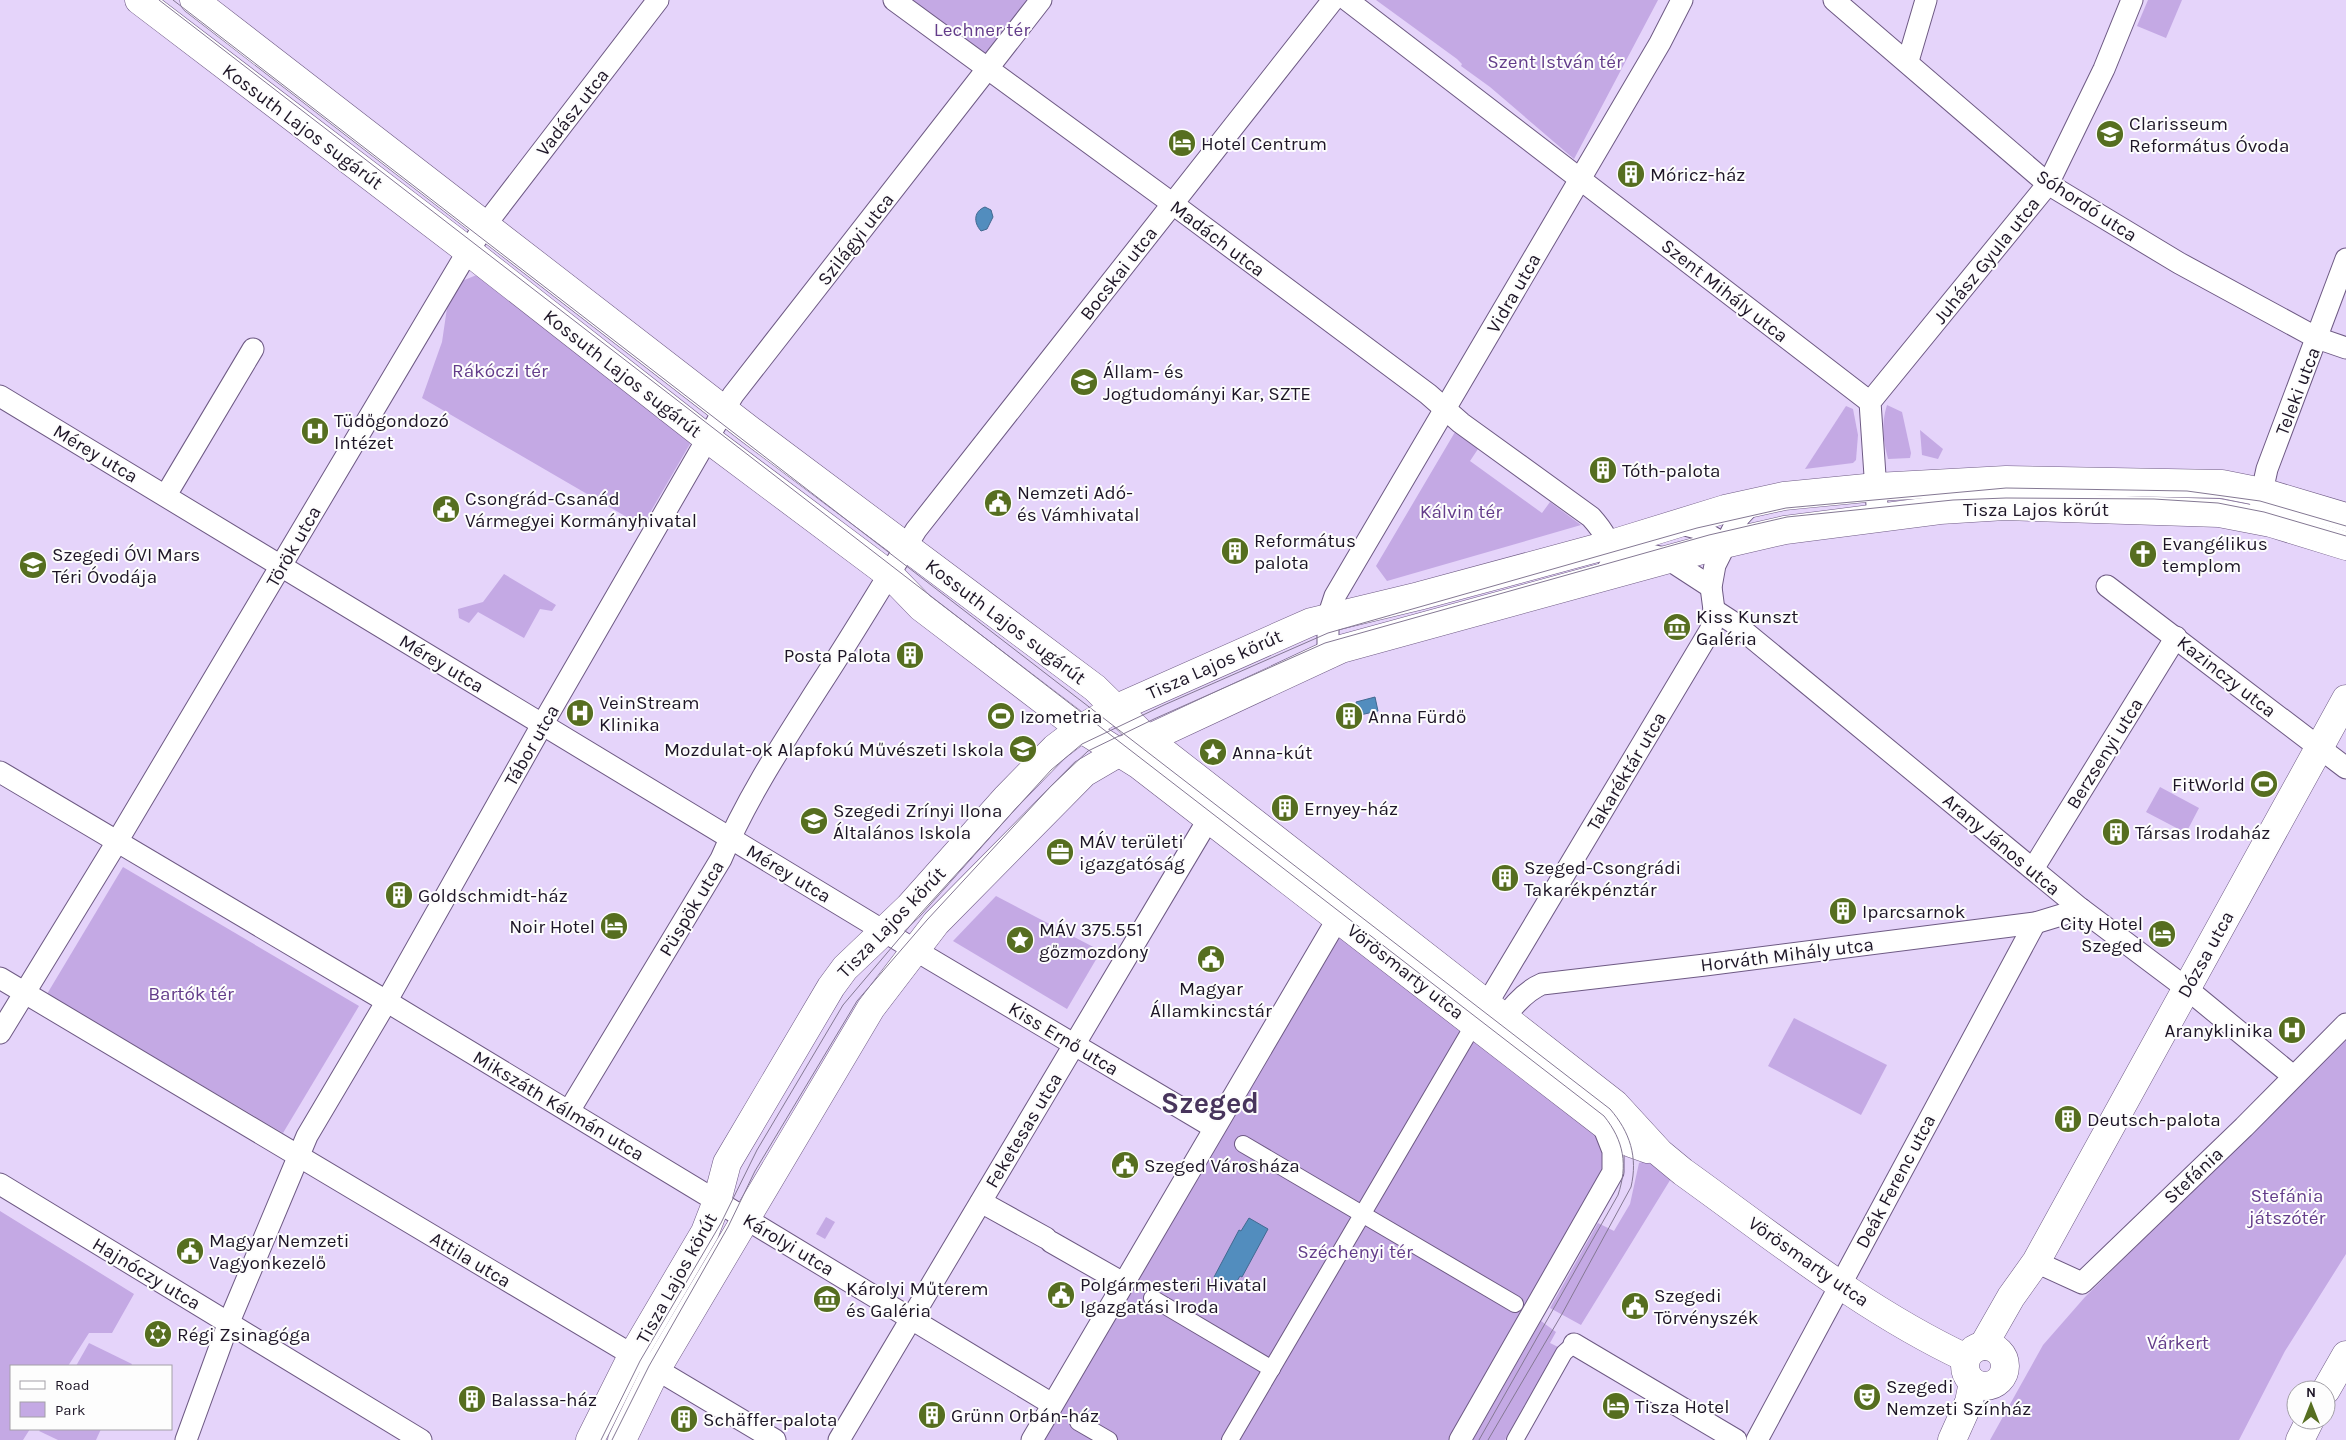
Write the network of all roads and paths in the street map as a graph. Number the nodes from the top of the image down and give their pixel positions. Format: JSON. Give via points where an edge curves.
{"nodes":[{"id":1,"x":139,"y":0,"type":"edge"},
{"id":2,"x":194,"y":0,"type":"edge"},
{"id":3,"x":658,"y":0,"type":"edge"},
{"id":4,"x":894,"y":0,"type":"edge"},
{"id":5,"x":1041,"y":0,"type":"edge"},
{"id":6,"x":1333,"y":0,"type":"edge"},
{"id":7,"x":1347,"y":0,"type":"edge"},
{"id":8,"x":1682,"y":0,"type":"edge"},
{"id":9,"x":1834,"y":0,"type":"edge"},
{"id":10,"x":1926,"y":0,"type":"edge"},
{"id":11,"x":2132,"y":0,"type":"edge"},
{"id":12,"x":1908,"y":61,"type":"junction"},
{"id":13,"x":988,"y":70,"type":"junction"},
{"id":14,"x":1581,"y":178,"type":"junction"},
{"id":15,"x":2048,"y":184,"type":"junction"},
{"id":16,"x":1173,"y":204,"type":"junction"},
{"id":17,"x":486,"y":224,"type":"junction"},
{"id":18,"x":468,"y":251,"type":"junction"},
{"id":19,"x":2346,"y":259,"type":"edge"},
{"id":20,"x":2317,"y":338,"type":"junction"},
{"id":21,"x":2346,"y":348,"type":"edge"},
{"id":22,"x":253,"y":349,"type":"dead end"},
{"id":23,"x":0,"y":396,"type":"edge"},
{"id":24,"x":1870,"y":402,"type":"junction"},
{"id":25,"x":1445,"y":409,"type":"junction"},
{"id":26,"x":724,"y":410,"type":"junction"},
{"id":27,"x":708,"y":439,"type":"junction"},
{"id":28,"x":1876,"y":486,"type":"junction"},
{"id":29,"x":2262,"y":492,"type":"junction"},
{"id":30,"x":166,"y":495,"type":"junction"},
{"id":31,"x":1752,"y":503,"type":"junction"},
{"id":32,"x":2346,"y":517,"type":"edge"},
{"id":33,"x":1878,"y":520,"type":"junction"},
{"id":34,"x":2271,"y":522,"type":"junction"},
{"id":35,"x":1681,"y":524,"type":"junction"},
{"id":36,"x":1724,"y":544,"type":"junction"},
{"id":37,"x":1608,"y":545,"type":"junction"},
{"id":38,"x":2346,"y":546,"type":"edge"},
{"id":39,"x":906,"y":547,"type":"junction"},
{"id":40,"x":1668,"y":560,"type":"junction"},
{"id":41,"x":282,"y":566,"type":"junction"},
{"id":42,"x":891,"y":576,"type":"junction"},
{"id":43,"x":1604,"y":577,"type":"junction"},
{"id":44,"x":2107,"y":586,"type":"dead end"},
{"id":45,"x":1711,"y":587,"type":"junction"},
{"id":46,"x":1714,"y":610,"type":"junction"},
{"id":47,"x":1328,"y":617,"type":"junction"},
{"id":48,"x":2176,"y":637,"type":"junction"},
{"id":49,"x":1328,"y":654,"type":"junction"},
{"id":50,"x":2346,"y":699,"type":"edge"},
{"id":51,"x":1117,"y":708,"type":"junction"},
{"id":52,"x":542,"y":725,"type":"junction"},
{"id":53,"x":1080,"y":729,"type":"junction"},
{"id":54,"x":1147,"y":739,"type":"junction"},
{"id":55,"x":2320,"y":748,"type":"junction"},
{"id":56,"x":1120,"y":752,"type":"junction"},
{"id":57,"x":2346,"y":768,"type":"edge"},
{"id":58,"x":0,"y":772,"type":"edge"},
{"id":59,"x":1225,"y":798,"type":"junction"},
{"id":60,"x":1208,"y":820,"type":"junction"},
{"id":61,"x":730,"y":837,"type":"junction"},
{"id":62,"x":116,"y":841,"type":"junction"},
{"id":63,"x":2033,"y":869,"type":"junction"},
{"id":64,"x":1345,"y":909,"type":"junction"},
{"id":65,"x":2081,"y":909,"type":"junction"},
{"id":66,"x":2035,"y":922,"type":"junction"},
{"id":67,"x":884,"y":930,"type":"junction"},
{"id":68,"x":1519,"y":948,"type":"junction"},
{"id":69,"x":915,"y":950,"type":"junction"},
{"id":70,"x":0,"y":978,"type":"edge"},
{"id":71,"x":1542,"y":984,"type":"junction"},
{"id":72,"x":2186,"y":988,"type":"junction"},
{"id":73,"x":25,"y":992,"type":"junction"},
{"id":74,"x":386,"y":1001,"type":"junction"},
{"id":75,"x":1489,"y":1020,"type":"junction"},
{"id":76,"x":2346,"y":1024,"type":"edge"},
{"id":77,"x":0,"y":1033,"type":"edge"},
{"id":78,"x":1074,"y":1044,"type":"junction"},
{"id":79,"x":2293,"y":1076,"type":"junction"},
{"id":80,"x":569,"y":1112,"type":"junction"},
{"id":81,"x":1602,"y":1123,"type":"junction"},
{"id":82,"x":1214,"y":1127,"type":"junction"},
{"id":83,"x":1243,"y":1144,"type":"dead end"},
{"id":84,"x":1660,"y":1153,"type":"junction"},
{"id":85,"x":298,"y":1156,"type":"junction"},
{"id":86,"x":1614,"y":1161,"type":"junction"},
{"id":87,"x":0,"y":1184,"type":"edge"},
{"id":88,"x":981,"y":1202,"type":"junction"},
{"id":89,"x":731,"y":1210,"type":"junction"},
{"id":90,"x":1363,"y":1214,"type":"junction"},
{"id":91,"x":2034,"y":1266,"type":"junction"},
{"id":92,"x":1123,"y":1283,"type":"junction"},
{"id":93,"x":1839,"y":1284,"type":"junction"},
{"id":94,"x":1152,"y":1298,"type":"dead end"},
{"id":95,"x":1515,"y":1304,"type":"dead end"},
{"id":96,"x":912,"y":1318,"type":"junction"},
{"id":97,"x":229,"y":1322,"type":"junction"},
{"id":98,"x":1574,"y":1344,"type":"joint"},
{"id":99,"x":2346,"y":1355,"type":"edge"},
{"id":100,"x":644,"y":1363,"type":"junction"},
{"id":101,"x":1983,"y":1365,"type":"junction"},
{"id":102,"x":1272,"y":1369,"type":"junction"},
{"id":103,"x":2332,"y":1380,"type":"edge"},
{"id":104,"x":1052,"y":1404,"type":"junction"},
{"id":105,"x":1078,"y":1422,"type":"dead end"},
{"id":106,"x":186,"y":1440,"type":"edge"},
{"id":107,"x":421,"y":1440,"type":"edge"},
{"id":108,"x":590,"y":1440,"type":"edge"},
{"id":109,"x":622,"y":1440,"type":"edge"},
{"id":110,"x":775,"y":1440,"type":"edge"},
{"id":111,"x":839,"y":1440,"type":"edge"},
{"id":112,"x":1032,"y":1440,"type":"edge"},
{"id":113,"x":1109,"y":1440,"type":"edge"},
{"id":114,"x":1230,"y":1440,"type":"edge"},
{"id":115,"x":1460,"y":1440,"type":"edge"},
{"id":116,"x":1515,"y":1440,"type":"edge"},
{"id":117,"x":1736,"y":1440,"type":"edge"},
{"id":118,"x":1757,"y":1440,"type":"edge"},
{"id":119,"x":1952,"y":1440,"type":"edge"},
{"id":120,"x":1973,"y":1440,"type":"edge"}],
"edges":[{"from":1,"to":18,"type":"street","name":"Kossuth Lajos sugárút"},
{"from":2,"to":17,"type":"street","name":"Kossuth Lajos sugárút"},
{"from":3,"to":17,"type":"street","name":"Vadász utca"},
{"from":4,"to":13,"type":"street"},
{"from":5,"to":13,"type":"street"},
{"from":6,"to":16,"type":"street","name":"Bocskai utca"},
{"from":7,"to":14,"type":"street"},
{"from":8,"to":14,"type":"street"},
{"from":9,"to":12,"type":"street","name":"Sóhordó utca"},
{"from":10,"to":12,"type":"street"},
{"from":11,"to":15,"type":"street","name":"Juhász Gyula utca","via":[[2104,69]]},
{"from":12,"to":15,"type":"street","name":"Sóhordó utca"},
{"from":13,"to":16,"type":"street","name":"Madách utca"},
{"from":13,"to":26,"type":"street","name":"Szilágyi utca"},
{"from":14,"to":24,"type":"street","name":"Szent Mihály utca"},
{"from":14,"to":25,"type":"street","name":"Vidra utca"},
{"from":15,"to":20,"type":"street","name":"Sóhordó utca","via":[[2179,263]]},
{"from":15,"to":24,"type":"street","name":"Juhász Gyula utca"},
{"from":16,"to":25,"type":"street","name":"Madách utca"},
{"from":16,"to":39,"type":"street","name":"Bocskai utca","via":[[916,530]]},
{"from":17,"to":18,"type":"street"},
{"from":17,"to":26,"type":"street","name":"Kossuth Lajos sugárút"},
{"from":18,"to":27,"type":"street","name":"Kossuth Lajos sugárút"},
{"from":18,"to":41,"type":"street","name":"Török utca"},
{"from":19,"to":20,"type":"street","name":"Teleki utca"},
{"from":20,"to":21,"type":"street","name":"Sóhordó utca"},
{"from":20,"to":29,"type":"street","name":"Teleki utca","via":[[2267,469]]},
{"from":22,"to":30,"type":"street"},
{"from":23,"to":30,"type":"street","name":"Mérey utca"},
{"from":24,"to":28,"type":"street"},
{"from":25,"to":37,"type":"street","via":[[1591,517]]},
{"from":25,"to":47,"type":"street","via":[[1335,596]]},
{"from":26,"to":27,"type":"street","name":"Kossuth Lajos sugárút"},
{"from":26,"to":39,"type":"street","name":"Kossuth Lajos sugárút"},
{"from":27,"to":42,"type":"street","name":"Kossuth Lajos sugárút"},
{"from":27,"to":52,"type":"street","name":"Tábor utca"},
{"from":28,"to":29,"type":"street","name":"Tisza Lajos körút","via":[[2026,480],[2222,484]]},
{"from":28,"to":31,"type":"street","name":"Tisza Lajos körút","via":[[1784,496]]},
{"from":28,"to":33,"type":"street"},
{"from":29,"to":32,"type":"street","name":"Tisza Lajos körút"},
{"from":29,"to":34,"type":"street","name":"Teleki utca","via":[[2262,507]]},
{"from":30,"to":41,"type":"street","name":"Mérey utca"},
{"from":31,"to":35,"type":"street","name":"Tisza Lajos körút"},
{"from":31,"to":36,"type":"street","via":[[1739,517]]},
{"from":33,"to":34,"type":"street","name":"Tisza Lajos körút","via":[[1940,510],[2005,506],[2219,513]]},
{"from":33,"to":36,"type":"street","name":"Tisza Lajos körút","via":[[1786,530]]},
{"from":34,"to":38,"type":"street","name":"Tisza Lajos körút"},
{"from":35,"to":36,"type":"street","via":[[1697,528]]},
{"from":35,"to":37,"type":"street","name":"Tisza Lajos körút"},
{"from":36,"to":40,"type":"street","name":"Tisza Lajos körút"},
{"from":36,"to":45,"type":"street","name":"Takaréktár utca","via":[[1715,565]]},
{"from":37,"to":40,"type":"street","name":"Tisza Lajos körút"},
{"from":37,"to":43,"type":"street","via":[[1612,558]]},
{"from":37,"to":47,"type":"street","name":"Tisza Lajos körút"},
{"from":39,"to":42,"type":"street","name":"Kossuth Lajos sugárút"},
{"from":39,"to":51,"type":"street","name":"Kossuth Lajos sugárút","via":[[1095,688]]},
{"from":40,"to":43,"type":"street","name":"Tisza Lajos körút"},
{"from":40,"to":45,"type":"street"},
{"from":41,"to":52,"type":"street","name":"Mérey utca"},
{"from":41,"to":62,"type":"street","name":"Török utca"},
{"from":42,"to":53,"type":"street","name":"Kossuth Lajos sugárút","via":[[921,607]]},
{"from":42,"to":61,"type":"street","name":"Püspök utca","via":[[787,737]]},
{"from":43,"to":49,"type":"street","name":"Tisza Lajos körút","via":[[1426,624]]},
{"from":44,"to":48,"type":"street","name":"Kazinczy utca"},
{"from":45,"to":46,"type":"street","name":"Takaréktár utca"},
{"from":46,"to":63,"type":"street","name":"Arany János utca","via":[[1734,623]]},
{"from":46,"to":68,"type":"street","name":"Takaréktár utca","via":[[1711,630]]},
{"from":47,"to":49,"type":"street"},
{"from":47,"to":51,"type":"street","name":"Tisza Lajos körút","via":[[1301,625]]},
{"from":48,"to":55,"type":"street","name":"Kazinczy utca"},
{"from":48,"to":63,"type":"street","name":"Berzsenyi utca"},
{"from":49,"to":54,"type":"street","name":"Tisza Lajos körút","via":[[1317,662]]},
{"from":50,"to":55,"type":"street","name":"Dózsa utca"},
{"from":51,"to":53,"type":"street","name":"Tisza Lajos körút"},
{"from":51,"to":54,"type":"street","name":"Kossuth Lajos sugárút"},
{"from":52,"to":61,"type":"street","name":"Mérey utca"},
{"from":52,"to":74,"type":"street","name":"Tábor utca"},
{"from":53,"to":56,"type":"street","name":"Kossuth Lajos sugárút"},
{"from":53,"to":67,"type":"street","name":"Tisza Lajos körút","via":[[1054,748],[909,907]]},
{"from":54,"to":56,"type":"street","name":"Tisza Lajos körút"},
{"from":54,"to":59,"type":"street","name":"Vörösmarty utca"},
{"from":55,"to":57,"type":"street","name":"Kazinczy utca"},
{"from":55,"to":72,"type":"street","name":"Dózsa utca"},
{"from":56,"to":60,"type":"street","name":"Vörösmarty utca"},
{"from":56,"to":69,"type":"street","name":"Tisza Lajos körút","via":[[1084,773],[936,924]]},
{"from":58,"to":62,"type":"street"},
{"from":59,"to":60,"type":"street"},
{"from":59,"to":64,"type":"street","name":"Vörösmarty utca"},
{"from":60,"to":64,"type":"street","name":"Vörösmarty utca"},
{"from":60,"to":78,"type":"street","name":"Feketesas utca"},
{"from":61,"to":67,"type":"street","name":"Mérey utca"},
{"from":61,"to":80,"type":"street","name":"Püspök utca","via":[[721,859]]},
{"from":62,"to":73,"type":"street"},
{"from":62,"to":74,"type":"street"},
{"from":63,"to":65,"type":"street","name":"Arany János utca"},
{"from":64,"to":75,"type":"street","name":"Vörösmarty utca"},
{"from":64,"to":82,"type":"street"},
{"from":65,"to":66,"type":"street","name":"Horváth Mihály utca"},
{"from":65,"to":72,"type":"street","name":"Arany János utca"},
{"from":66,"to":71,"type":"street","name":"Horváth Mihály utca"},
{"from":66,"to":93,"type":"street","name":"Deák Ferenc utca"},
{"from":67,"to":69,"type":"street","name":"Mérey utca"},
{"from":67,"to":89,"type":"street","name":"Tisza Lajos körút","via":[[845,968],[831,987],[727,1163]]},
{"from":68,"to":71,"type":"street","via":[[1520,968]]},
{"from":68,"to":75,"type":"street","name":"Takaréktár utca"},
{"from":69,"to":78,"type":"street","name":"Kiss Ernő utca"},
{"from":69,"to":89,"type":"street","name":"Tisza Lajos körút"},
{"from":70,"to":73,"type":"street"},
{"from":71,"to":75,"type":"street"},
{"from":72,"to":79,"type":"street","name":"Arany János utca"},
{"from":72,"to":91,"type":"street","name":"Dózsa utca"},
{"from":73,"to":77,"type":"street"},
{"from":73,"to":85,"type":"street"},
{"from":74,"to":80,"type":"street","name":"Mikszáth Kálmán utca"},
{"from":74,"to":85,"type":"street"},
{"from":75,"to":81,"type":"street","name":"Vörösmarty utca"},
{"from":75,"to":84,"type":"street","name":"Vörösmarty utca","via":[[1616,1104]]},
{"from":75,"to":90,"type":"street"},
{"from":76,"to":79,"type":"street","name":"Stefánia"},
{"from":78,"to":82,"type":"street","name":"Kiss Ernő utca"},
{"from":78,"to":88,"type":"street","name":"Feketesas utca"},
{"from":79,"to":91,"type":"street","name":"Stefánia","via":[[2082,1283]]},
{"from":80,"to":89,"type":"street","name":"Mikszáth Kálmán utca"},
{"from":81,"to":84,"type":"street","name":"Vörösmarty utca","via":[[1631,1143]]},
{"from":81,"to":86,"type":"street"},
{"from":82,"to":92,"type":"street"},
{"from":83,"to":90,"type":"street"},
{"from":84,"to":86,"type":"street","via":[[1633,1155]]},
{"from":84,"to":93,"type":"street","name":"Vörösmarty utca"},
{"from":85,"to":97,"type":"street"},
{"from":85,"to":100,"type":"street","name":"Attila utca"},
{"from":86,"to":115,"type":"street","via":[[1607,1184]]},
{"from":87,"to":97,"type":"street","name":"Hajnóczy utca"},
{"from":88,"to":92,"type":"street"},
{"from":88,"to":96,"type":"street","name":"Feketesas utca"},
{"from":89,"to":96,"type":"street","name":"Károlyi utca"},
{"from":89,"to":100,"type":"street","name":"Tisza Lajos körút","via":[[705,1232]]},
{"from":90,"to":95,"type":"street"},
{"from":90,"to":102,"type":"street"},
{"from":91,"to":101,"type":"street","via":[[2024,1302]]},
{"from":92,"to":104,"type":"street"},
{"from":93,"to":101,"type":"street","name":"Vörösmarty utca","via":[[1942,1347]]},
{"from":93,"to":118,"type":"street","name":"Deák Ferenc utca"},
{"from":94,"to":102,"type":"street"},
{"from":96,"to":104,"type":"street","name":"Károlyi utca"},
{"from":96,"to":111,"type":"street","name":"Feketesas utca"},
{"from":97,"to":106,"type":"street"},
{"from":97,"to":107,"type":"street","name":"Hajnóczy utca"},
{"from":98,"to":116,"type":"street","via":[[1564,1354]]},
{"from":98,"to":117,"type":"street"},
{"from":99,"to":103,"type":"street"},
{"from":100,"to":108,"type":"street","name":"Tisza Lajos körút"},
{"from":100,"to":109,"type":"street","name":"Tisza Lajos körút"},
{"from":100,"to":110,"type":"street","name":"Attila utca"},
{"from":101,"to":119,"type":"street"},
{"from":101,"to":120,"type":"street"},
{"from":102,"to":114,"type":"street"},
{"from":104,"to":112,"type":"street"},
{"from":105,"to":113,"type":"street"}]}
